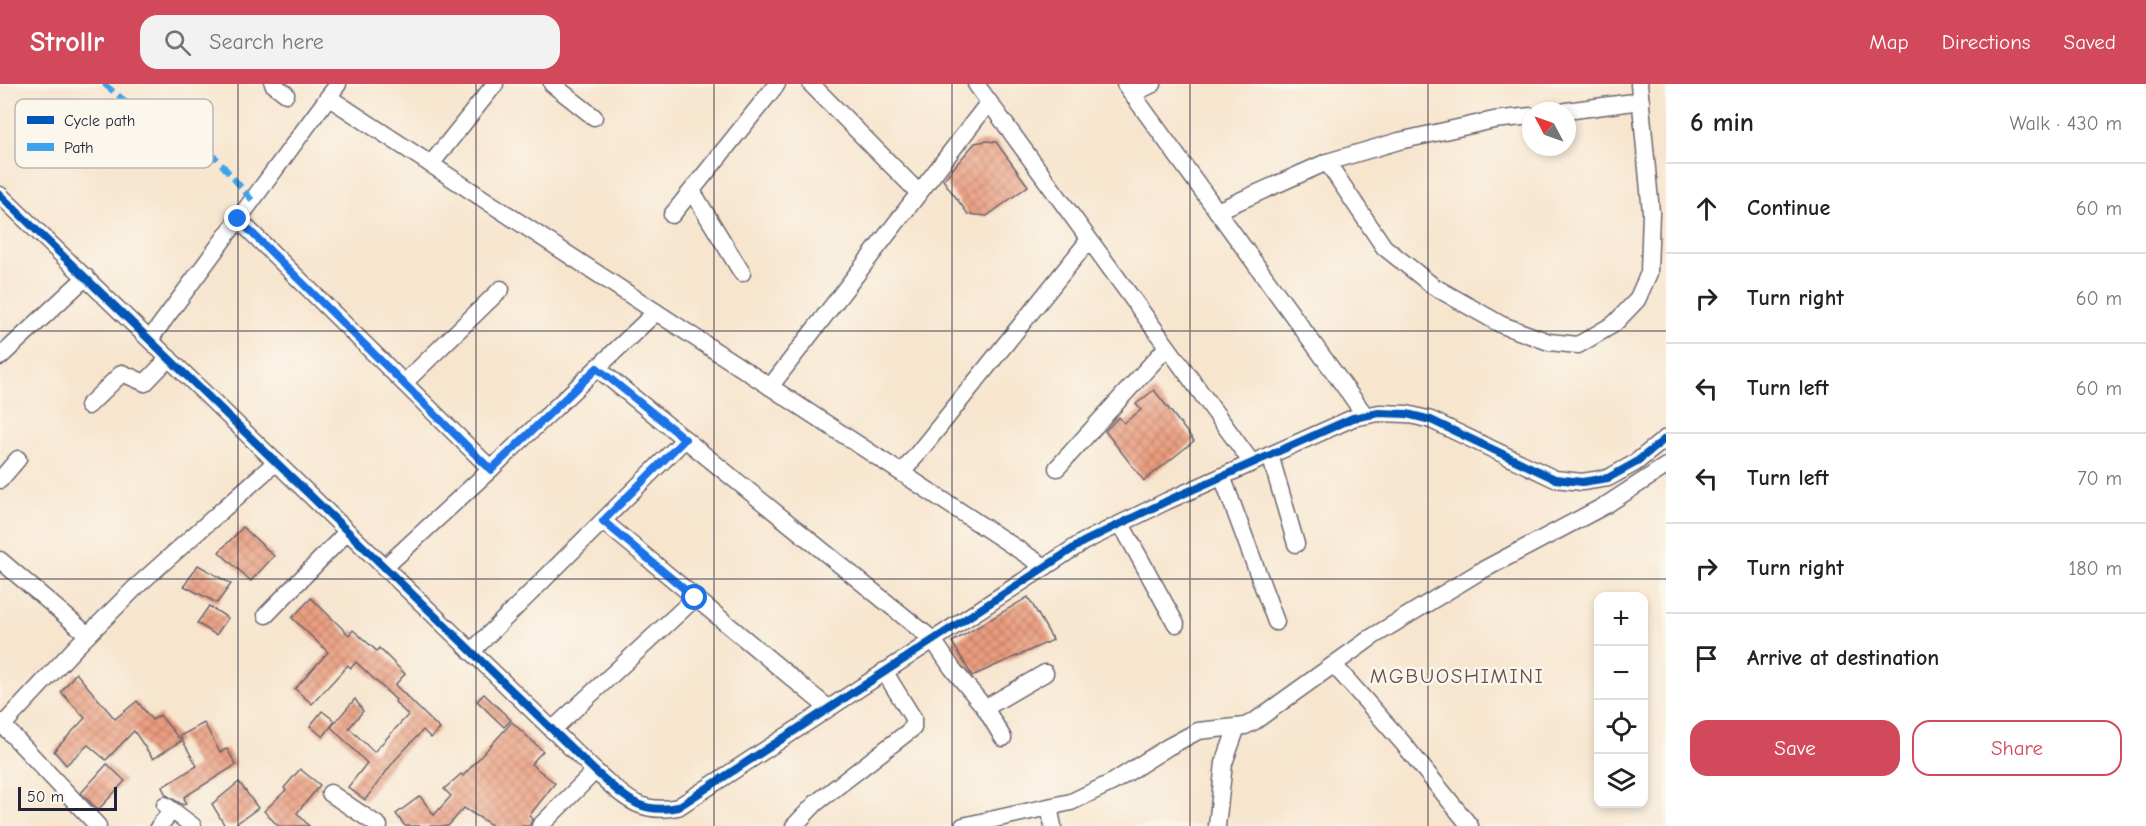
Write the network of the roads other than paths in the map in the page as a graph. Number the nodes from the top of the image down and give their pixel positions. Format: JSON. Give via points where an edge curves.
{"nodes":[{"id":1,"x":495,"y":84,"type":"edge"},
{"id":2,"x":552,"y":84,"type":"edge"},
{"id":3,"x":777,"y":84,"type":"edge"},
{"id":4,"x":811,"y":84,"type":"edge"},
{"id":5,"x":976,"y":84,"type":"edge"},
{"id":6,"x":1153,"y":84,"type":"edge"},
{"id":7,"x":1639,"y":84,"type":"edge"},
{"id":8,"x":1129,"y":89,"type":"edge"},
{"id":9,"x":333,"y":90,"type":"edge"},
{"id":10,"x":1641,"y":101,"type":"junction"},
{"id":11,"x":989,"y":102,"type":"junction"},
{"id":12,"x":1576,"y":110,"type":"edge"},
{"id":13,"x":594,"y":117,"type":"dead end"},
{"id":14,"x":1522,"y":117,"type":"edge"},
{"id":15,"x":1327,"y":162,"type":"junction"},
{"id":16,"x":431,"y":164,"type":"junction"},
{"id":17,"x":692,"y":191,"type":"junction"},
{"id":18,"x":919,"y":193,"type":"junction"},
{"id":19,"x":0,"y":195,"type":"edge"},
{"id":20,"x":1217,"y":210,"type":"junction"},
{"id":21,"x":672,"y":215,"type":"dead end"},
{"id":22,"x":238,"y":219,"type":"junction"},
{"id":23,"x":1089,"y":240,"type":"junction"},
{"id":24,"x":742,"y":273,"type":"dead end"},
{"id":25,"x":86,"y":277,"type":"junction"},
{"id":26,"x":501,"y":289,"type":"dead end"},
{"id":27,"x":656,"y":312,"type":"junction"},
{"id":28,"x":150,"y":339,"type":"junction"},
{"id":29,"x":1167,"y":347,"type":"junction"},
{"id":30,"x":0,"y":357,"type":"edge"},
{"id":31,"x":169,"y":358,"type":"junction"},
{"id":32,"x":597,"y":368,"type":"junction"},
{"id":33,"x":404,"y":383,"type":"junction"},
{"id":34,"x":770,"y":387,"type":"junction"},
{"id":35,"x":88,"y":406,"type":"dead end"},
{"id":36,"x":1365,"y":415,"type":"junction"},
{"id":37,"x":1666,"y":438,"type":"edge"},
{"id":38,"x":685,"y":439,"type":"junction"},
{"id":39,"x":1270,"y":455,"type":"junction"},
{"id":40,"x":18,"y":459,"type":"dead end"},
{"id":41,"x":276,"y":462,"type":"junction"},
{"id":42,"x":1252,"y":463,"type":"junction"},
{"id":43,"x":1666,"y":466,"type":"edge"},
{"id":44,"x":1057,"y":468,"type":"dead end"},
{"id":45,"x":491,"y":470,"type":"junction"},
{"id":46,"x":902,"y":473,"type":"junction"},
{"id":47,"x":1222,"y":476,"type":"junction"},
{"id":48,"x":0,"y":480,"type":"edge"},
{"id":49,"x":603,"y":521,"type":"junction"},
{"id":50,"x":1121,"y":524,"type":"junction"},
{"id":51,"x":347,"y":532,"type":"junction"},
{"id":52,"x":1296,"y":543,"type":"dead end"},
{"id":53,"x":0,"y":560,"type":"edge"},
{"id":54,"x":1045,"y":567,"type":"junction"},
{"id":55,"x":384,"y":568,"type":"junction"},
{"id":56,"x":695,"y":598,"type":"junction"},
{"id":57,"x":266,"y":615,"type":"dead end"},
{"id":58,"x":1276,"y":622,"type":"dead end"},
{"id":59,"x":1176,"y":624,"type":"dead end"},
{"id":60,"x":88,"y":635,"type":"junction"},
{"id":61,"x":933,"y":640,"type":"junction"},
{"id":62,"x":471,"y":652,"type":"junction"},
{"id":63,"x":1334,"y":665,"type":"junction"},
{"id":64,"x":884,"y":671,"type":"junction"},
{"id":65,"x":1045,"y":673,"type":"dead end"},
{"id":66,"x":828,"y":708,"type":"junction"},
{"id":67,"x":985,"y":708,"type":"junction"},
{"id":68,"x":1,"y":724,"type":"edge"},
{"id":69,"x":1237,"y":727,"type":"junction"},
{"id":70,"x":552,"y":730,"type":"junction"},
{"id":71,"x":1003,"y":738,"type":"dead end"},
{"id":72,"x":595,"y":771,"type":"junction"},
{"id":73,"x":330,"y":793,"type":"dead end"},
{"id":74,"x":1049,"y":807,"type":"junction"},
{"id":75,"x":660,"y":811,"type":"junction"},
{"id":76,"x":98,"y":826,"type":"edge"},
{"id":77,"x":159,"y":826,"type":"edge"},
{"id":78,"x":193,"y":826,"type":"edge"},
{"id":79,"x":379,"y":826,"type":"edge"},
{"id":80,"x":540,"y":826,"type":"edge"},
{"id":81,"x":669,"y":826,"type":"edge"},
{"id":82,"x":794,"y":826,"type":"edge"},
{"id":83,"x":963,"y":826,"type":"edge"},
{"id":84,"x":1053,"y":826,"type":"edge"},
{"id":85,"x":1217,"y":826,"type":"edge"},
{"id":86,"x":1470,"y":826,"type":"edge"}],
"edges":[{"from":1,"to":16,"type":"street"},
{"from":2,"to":13,"type":"street"},
{"from":3,"to":17,"type":"street"},
{"from":4,"to":18,"type":"street"},
{"from":5,"to":11,"type":"street"},
{"from":6,"to":8,"type":"street"},
{"from":7,"to":10,"type":"street"},
{"from":8,"to":20,"type":"street"},
{"from":9,"to":16,"type":"street"},
{"from":9,"to":22,"type":"street"},
{"from":10,"to":12,"type":"street"},
{"from":10,"to":15,"type":"street","via":[[1651,212],[1649,273],[1637,300],[1614,324],[1578,345],[1549,342],[1502,325],[1433,286],[1384,247]]},
{"from":11,"to":18,"type":"street"},
{"from":11,"to":23,"type":"street"},
{"from":14,"to":15,"type":"street","via":[[1399,141]]},
{"from":15,"to":20,"type":"street"},
{"from":16,"to":27,"type":"street"},
{"from":17,"to":21,"type":"street"},
{"from":17,"to":24,"type":"street"},
{"from":18,"to":34,"type":"street"},
{"from":19,"to":25,"type":"street"},
{"from":20,"to":36,"type":"street"},
{"from":22,"to":28,"type":"street"},
{"from":22,"to":33,"type":"street"},
{"from":23,"to":29,"type":"street"},
{"from":23,"to":46,"type":"street"},
{"from":25,"to":28,"type":"street"},
{"from":25,"to":30,"type":"street"},
{"from":26,"to":33,"type":"street"},
{"from":27,"to":32,"type":"street"},
{"from":27,"to":34,"type":"street"},
{"from":28,"to":31,"type":"street"},
{"from":29,"to":42,"type":"street"},
{"from":29,"to":44,"type":"street"},
{"from":31,"to":35,"type":"street","via":[[146,383],[122,374]]},
{"from":31,"to":41,"type":"street"},
{"from":32,"to":38,"type":"street"},
{"from":32,"to":45,"type":"street"},
{"from":33,"to":45,"type":"street"},
{"from":34,"to":46,"type":"street"},
{"from":36,"to":37,"type":"street","via":[[1407,414],[1431,420],[1555,478],[1582,482],[1608,477]]},
{"from":36,"to":39,"type":"street"},
{"from":38,"to":49,"type":"street"},
{"from":38,"to":61,"type":"street"},
{"from":39,"to":42,"type":"street"},
{"from":39,"to":52,"type":"street"},
{"from":40,"to":48,"type":"street"},
{"from":41,"to":51,"type":"street"},
{"from":41,"to":60,"type":"street"},
{"from":42,"to":47,"type":"street"},
{"from":43,"to":63,"type":"street","via":[[1606,505],[1479,572],[1372,637]]},
{"from":45,"to":55,"type":"street"},
{"from":46,"to":54,"type":"street"},
{"from":47,"to":50,"type":"street"},
{"from":47,"to":58,"type":"street"},
{"from":49,"to":56,"type":"street"},
{"from":49,"to":62,"type":"street"},
{"from":50,"to":54,"type":"street","via":[[1083,542]]},
{"from":50,"to":59,"type":"street"},
{"from":51,"to":55,"type":"street"},
{"from":51,"to":57,"type":"street"},
{"from":53,"to":60,"type":"street"},
{"from":54,"to":61,"type":"street"},
{"from":55,"to":62,"type":"street"},
{"from":56,"to":66,"type":"street"},
{"from":56,"to":70,"type":"street"},
{"from":60,"to":68,"type":"street"},
{"from":61,"to":64,"type":"street"},
{"from":61,"to":67,"type":"street"},
{"from":62,"to":70,"type":"street"},
{"from":63,"to":69,"type":"street","via":[[1255,721]]},
{"from":63,"to":86,"type":"street"},
{"from":64,"to":66,"type":"street"},
{"from":64,"to":82,"type":"street","via":[[913,718],[914,728],[816,803]]},
{"from":65,"to":67,"type":"street"},
{"from":66,"to":75,"type":"street","via":[[678,807]]},
{"from":67,"to":71,"type":"street"},
{"from":68,"to":76,"type":"street"},
{"from":69,"to":74,"type":"street","via":[[1198,731],[1113,782],[1071,802]]},
{"from":69,"to":85,"type":"street","via":[[1224,763]]},
{"from":70,"to":72,"type":"street"},
{"from":72,"to":75,"type":"street","via":[[624,797]]},
{"from":72,"to":80,"type":"street"},
{"from":73,"to":79,"type":"street"},
{"from":74,"to":83,"type":"street"},
{"from":74,"to":84,"type":"street"},
{"from":75,"to":81,"type":"street"},
{"from":77,"to":78,"type":"street","via":[[169,808]]}]}
